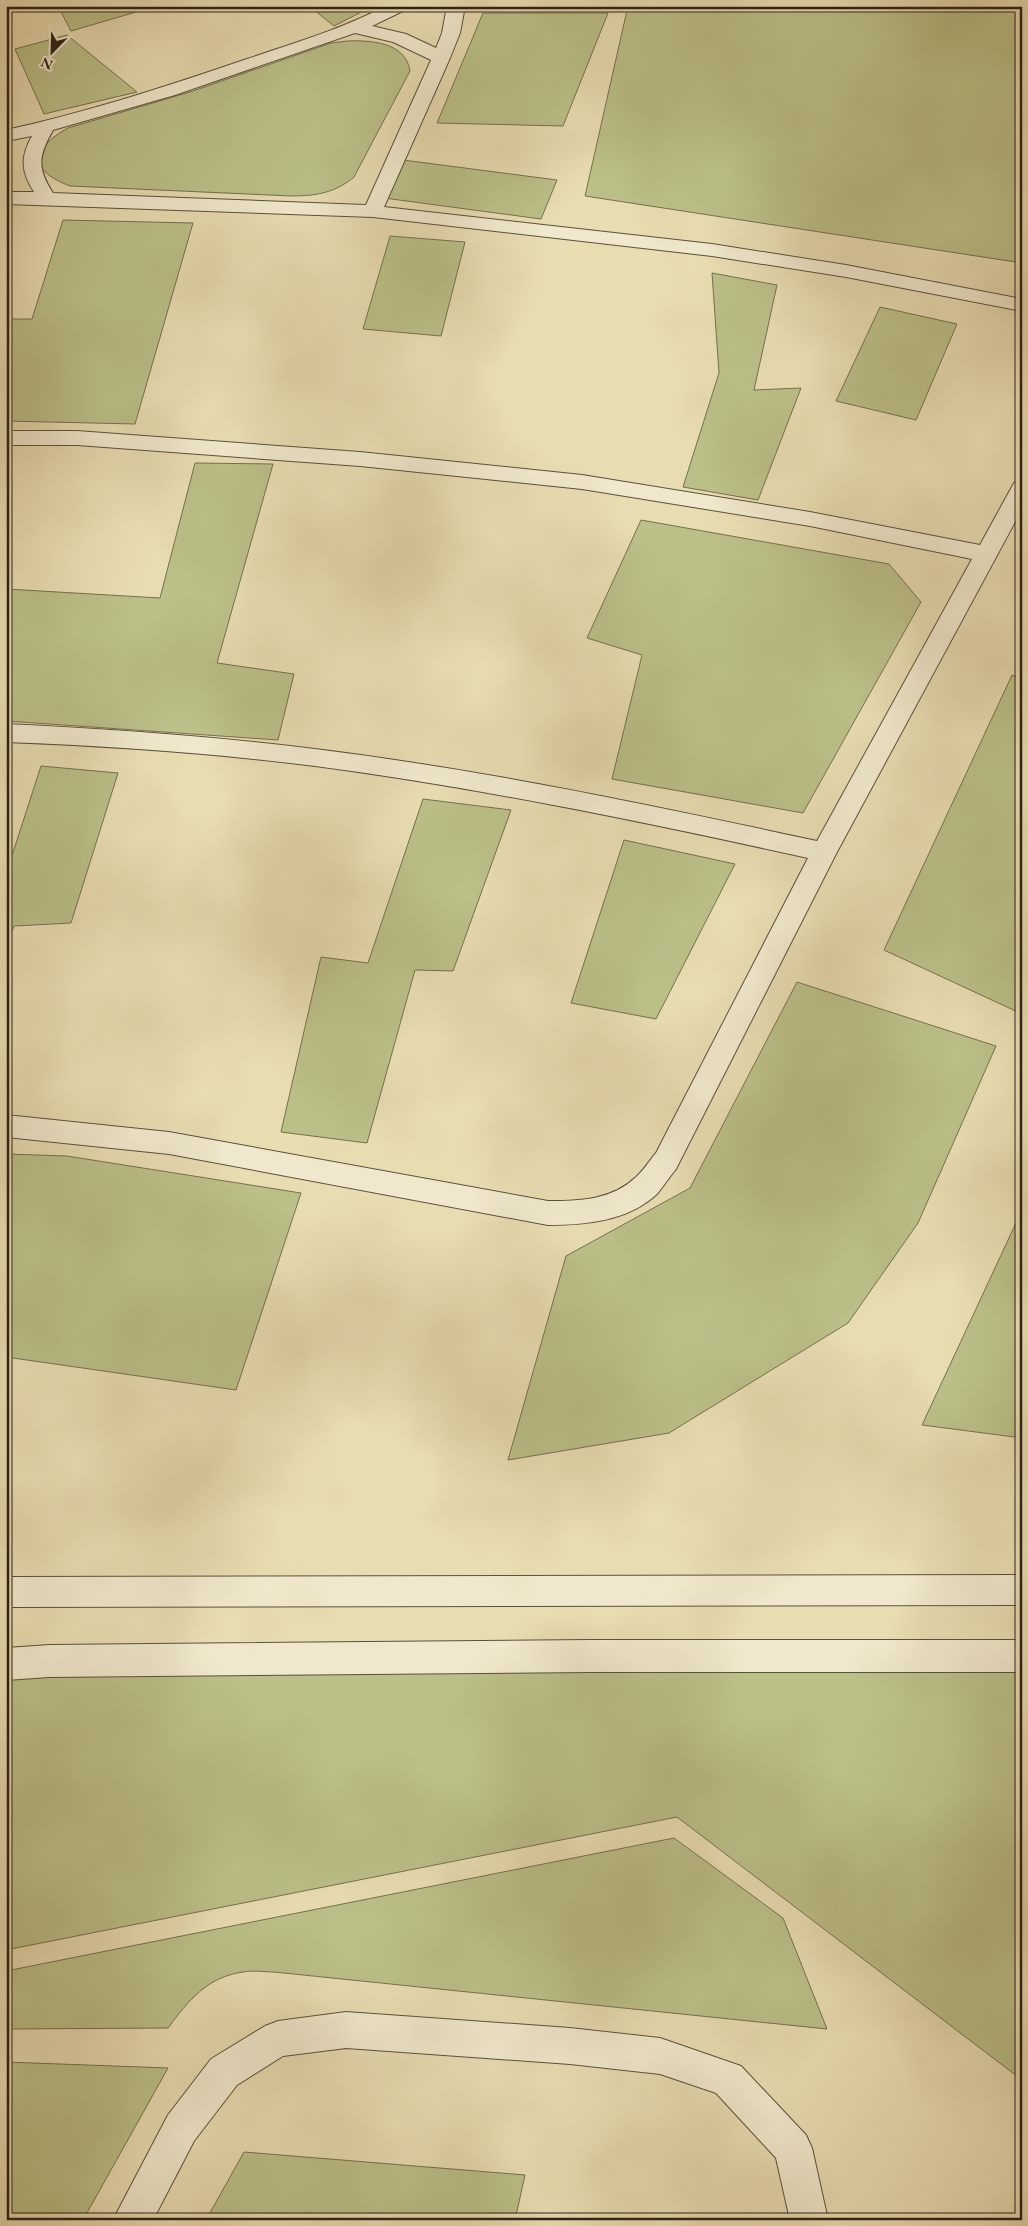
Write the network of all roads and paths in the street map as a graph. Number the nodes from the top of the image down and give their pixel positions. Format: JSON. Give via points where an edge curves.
{"nodes":[{"id":1,"x":399,"y":6,"type":"edge"},
{"id":2,"x":456,"y":6,"type":"edge"},
{"id":3,"x":354,"y":28,"type":"junction"},
{"id":4,"x":442,"y":58,"type":"junction"},
{"id":5,"x":46,"y":128,"type":"junction"},
{"id":6,"x":6,"y":136,"type":"edge"},
{"id":7,"x":6,"y":198,"type":"edge"},
{"id":8,"x":47,"y":198,"type":"junction"},
{"id":9,"x":373,"y":211,"type":"junction"},
{"id":10,"x":1022,"y":305,"type":"edge"},
{"id":11,"x":6,"y":438,"type":"edge"},
{"id":12,"x":1022,"y":488,"type":"edge"},
{"id":13,"x":986,"y":554,"type":"junction"},
{"id":14,"x":6,"y":733,"type":"edge"},
{"id":15,"x":824,"y":852,"type":"junction"},
{"id":16,"x":6,"y":1126,"type":"edge"},
{"id":17,"x":1022,"y":1590,"type":"edge"},
{"id":18,"x":6,"y":1592,"type":"edge"},
{"id":19,"x":1022,"y":1656,"type":"edge"},
{"id":20,"x":6,"y":1664,"type":"edge"},
{"id":21,"x":132,"y":2220,"type":"edge"},
{"id":22,"x":809,"y":2220,"type":"edge"}],
"edges":[{"from":1,"to":3,"type":"street"},
{"from":2,"to":4,"type":"street"},
{"from":3,"to":4,"type":"street","via":[[407,39]]},
{"from":3,"to":5,"type":"street","via":[[160,95]]},
{"from":4,"to":9,"type":"street"},
{"from":5,"to":6,"type":"street"},
{"from":5,"to":8,"type":"street","via":[[31,158],[33,177]]},
{"from":7,"to":8,"type":"street"},
{"from":8,"to":9,"type":"street"},
{"from":9,"to":10,"type":"street","via":[[712,250],[846,271]]},
{"from":11,"to":13,"type":"street","via":[[77,438],[350,458],[582,482],[810,519]]},
{"from":12,"to":13,"type":"street"},
{"from":13,"to":15,"type":"street"},
{"from":14,"to":15,"type":"street","via":[[215,745],[433,774],[680,820]]},
{"from":15,"to":16,"type":"street","via":[[666,1160],[646,1187],[622,1202],[584,1213],[548,1213],[169,1143]]},
{"from":17,"to":18,"type":"street"},
{"from":19,"to":20,"type":"street","via":[[580,1656]]},
{"from":21,"to":22,"type":"street","via":[[181,2128],[224,2072],[278,2039],[346,2030],[570,2046],[660,2056],[728,2079],[793,2148]]}]}
